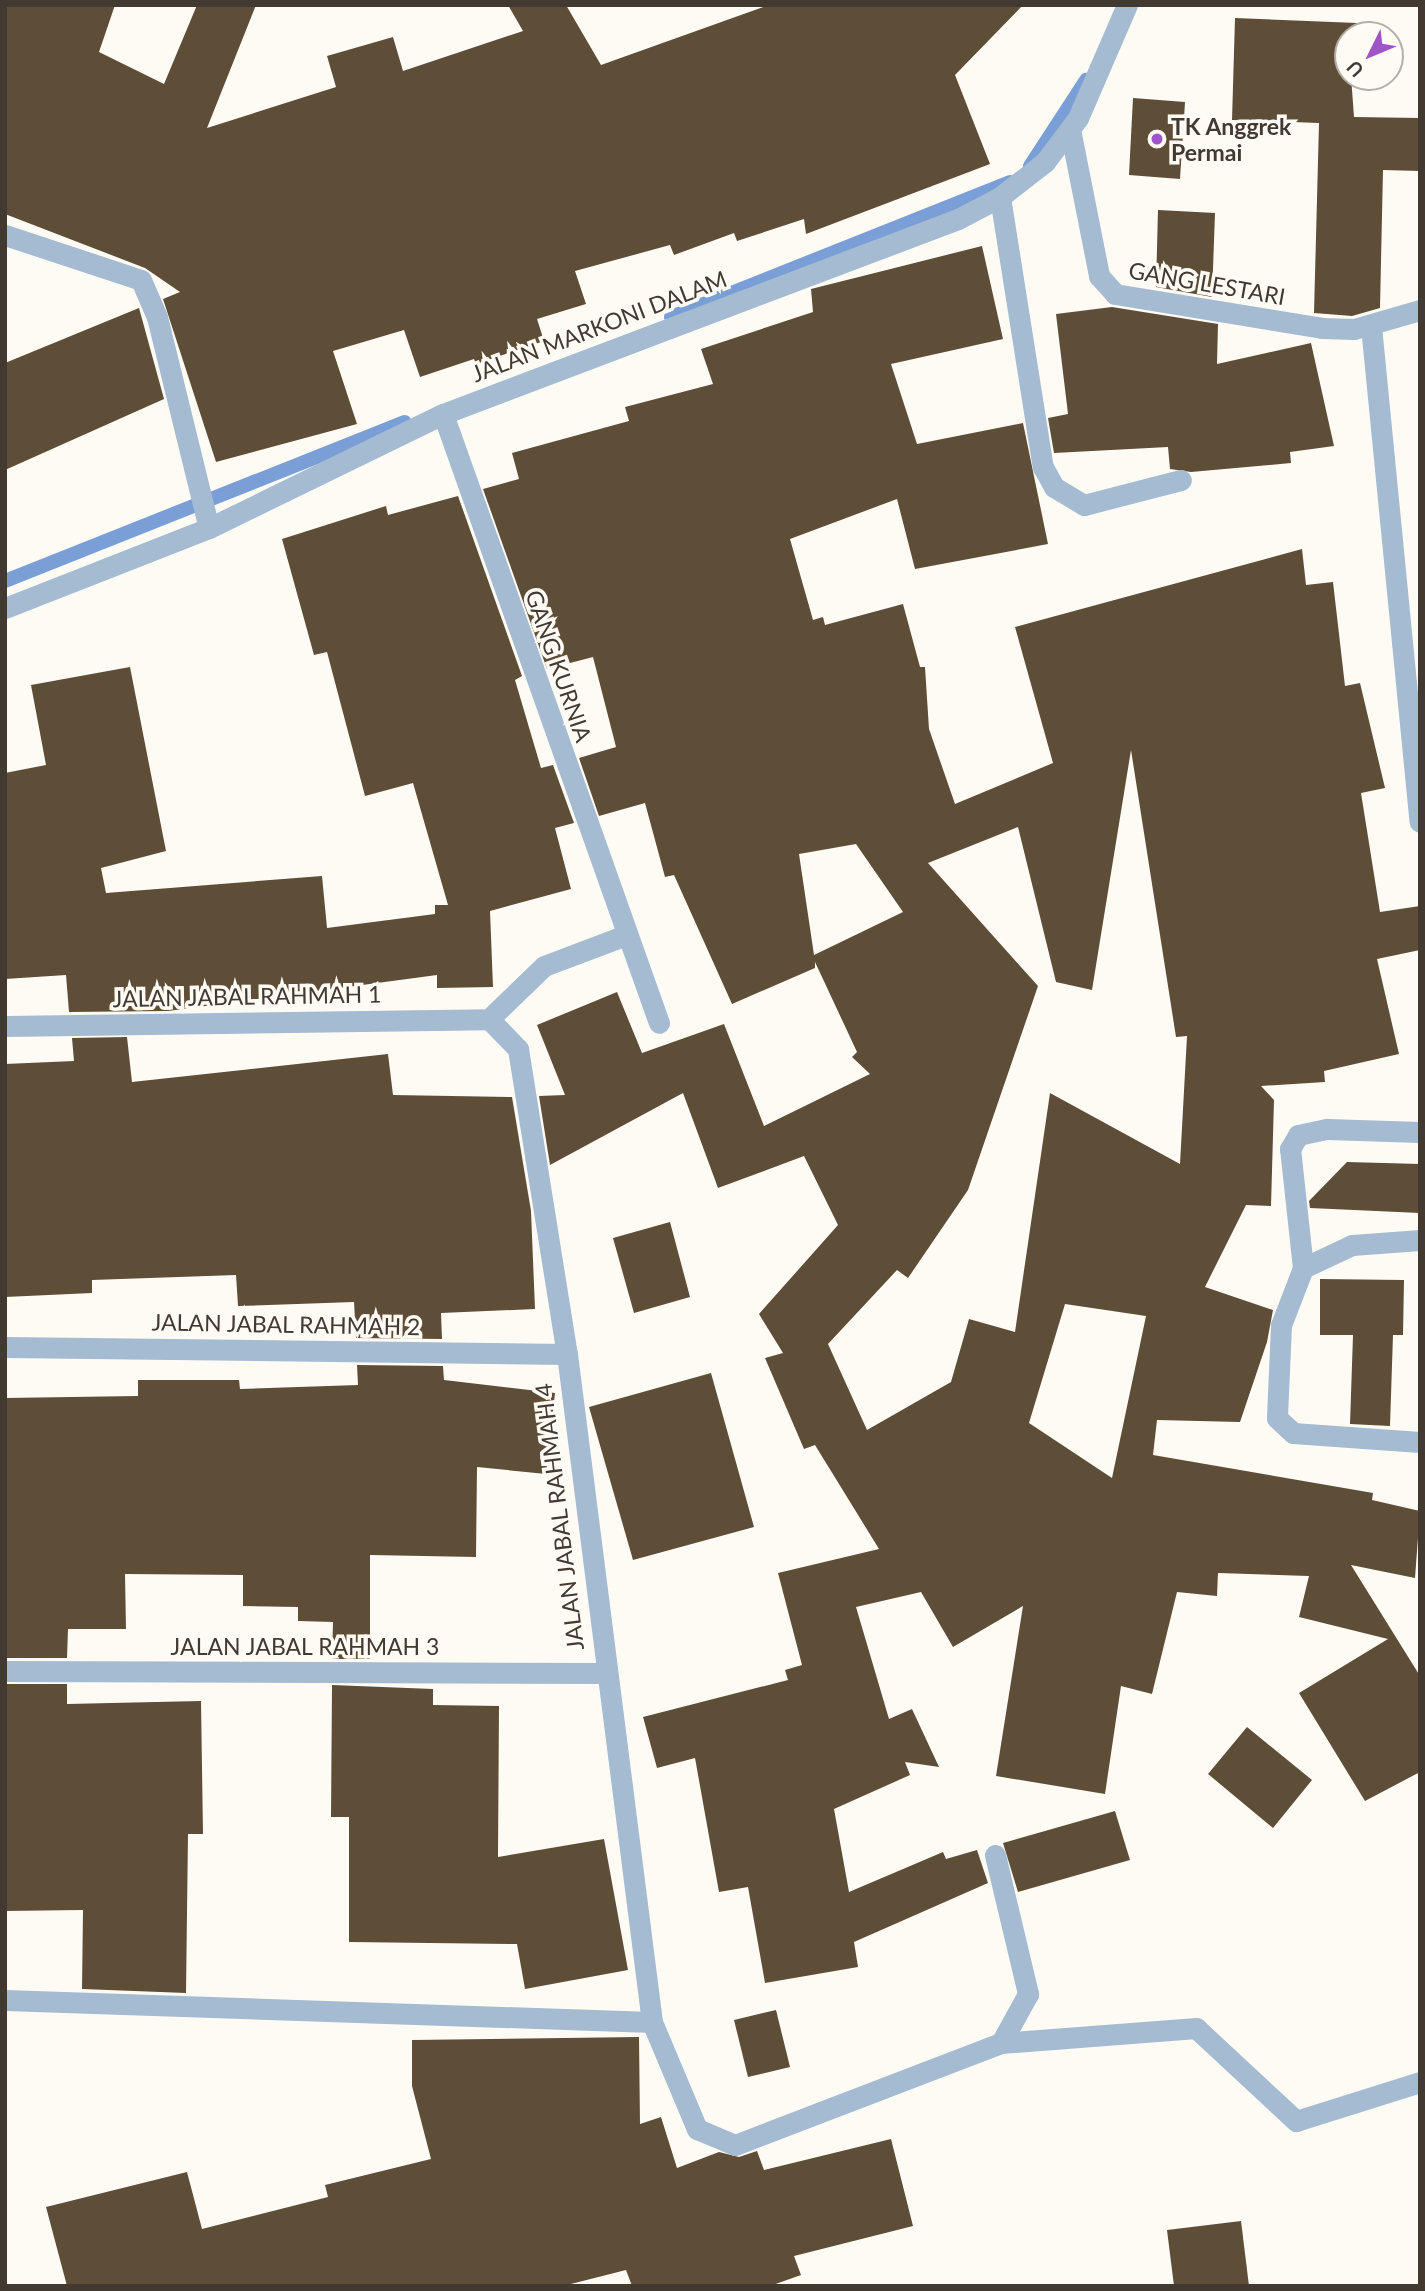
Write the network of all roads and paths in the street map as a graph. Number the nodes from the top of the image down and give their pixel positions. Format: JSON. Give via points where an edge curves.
{"nodes":[{"id":1,"x":1127,"y":5,"type":"edge"},
{"id":2,"x":1070,"y":129,"type":"junction"},
{"id":3,"x":1000,"y":197,"type":"junction"},
{"id":4,"x":5,"y":235,"type":"edge"},
{"id":5,"x":1420,"y":310,"type":"edge"},
{"id":6,"x":1371,"y":326,"type":"junction"},
{"id":7,"x":443,"y":414,"type":"junction"},
{"id":8,"x":1181,"y":480,"type":"dead end"},
{"id":9,"x":209,"y":528,"type":"junction"},
{"id":10,"x":5,"y":608,"type":"edge"},
{"id":11,"x":1420,"y":822,"type":"edge"},
{"id":12,"x":626,"y":935,"type":"junction"},
{"id":13,"x":489,"y":1019,"type":"junction"},
{"id":14,"x":659,"y":1023,"type":"dead end"},
{"id":15,"x":5,"y":1026,"type":"edge"},
{"id":16,"x":1420,"y":1132,"type":"edge"},
{"id":17,"x":1420,"y":1240,"type":"edge"},
{"id":18,"x":1303,"y":1268,"type":"junction"},
{"id":19,"x":5,"y":1347,"type":"edge"},
{"id":20,"x":566,"y":1354,"type":"junction"},
{"id":21,"x":1420,"y":1441,"type":"edge"},
{"id":22,"x":5,"y":1671,"type":"edge"},
{"id":23,"x":604,"y":1673,"type":"junction"},
{"id":24,"x":995,"y":1855,"type":"dead end"},
{"id":25,"x":5,"y":2000,"type":"edge"},
{"id":26,"x":652,"y":2022,"type":"junction"},
{"id":27,"x":1001,"y":2042,"type":"junction"},
{"id":28,"x":1420,"y":2082,"type":"edge"}],
"edges":[{"from":1,"to":2,"type":"street","name":"JALAN MARKONI DALAM"},
{"from":2,"to":3,"type":"street","name":"JALAN MARKONI DALAM","via":[[1045,162]]},
{"from":2,"to":6,"type":"street","name":"GANG LESTARI","via":[[1099,276],[1115,294],[1283,323]]},
{"from":3,"to":7,"type":"street","name":"JALAN MARKONI DALAM","via":[[958,219]]},
{"from":3,"to":8,"type":"street","via":[[1043,467],[1054,487],[1084,505]]},
{"from":4,"to":9,"type":"street","via":[[141,280],[157,317]]},
{"from":5,"to":6,"type":"street","name":"GANG LESTARI"},
{"from":6,"to":11,"type":"street"},
{"from":7,"to":9,"type":"street","name":"JALAN MARKONI DALAM"},
{"from":7,"to":12,"type":"street","name":"GANG KURNIA"},
{"from":9,"to":10,"type":"street","name":"JALAN MARKONI DALAM"},
{"from":12,"to":13,"type":"street","via":[[544,966]]},
{"from":12,"to":14,"type":"street","name":"GANG KURNIA"},
{"from":13,"to":15,"type":"street","name":"JALAN JABAL RAHMAH 1"},
{"from":13,"to":20,"type":"street","name":"JALAN JABAL RAHMAH 4","via":[[518,1049]]},
{"from":16,"to":18,"type":"street","via":[[1327,1129],[1298,1135],[1290,1149]]},
{"from":17,"to":18,"type":"street","via":[[1352,1245]]},
{"from":18,"to":21,"type":"street","via":[[1281,1325],[1280,1425],[1293,1433]]},
{"from":19,"to":20,"type":"street","name":"JALAN JABAL RAHMAH 2"},
{"from":20,"to":23,"type":"street","name":"JALAN JABAL RAHMAH 4"},
{"from":22,"to":23,"type":"street","name":"JALAN JABAL RAHMAH 3"},
{"from":23,"to":26,"type":"street","name":"JALAN JABAL RAHMAH 4"},
{"from":24,"to":27,"type":"street","via":[[1028,1994]]},
{"from":25,"to":26,"type":"street"},
{"from":26,"to":27,"type":"street","name":"JALAN JABAL RAHMAH 4","via":[[697,2129],[735,2145]]},
{"from":27,"to":28,"type":"street","name":"JALAN JABAL RAHMAH 4","via":[[1196,2028],[1296,2121]]}]}
